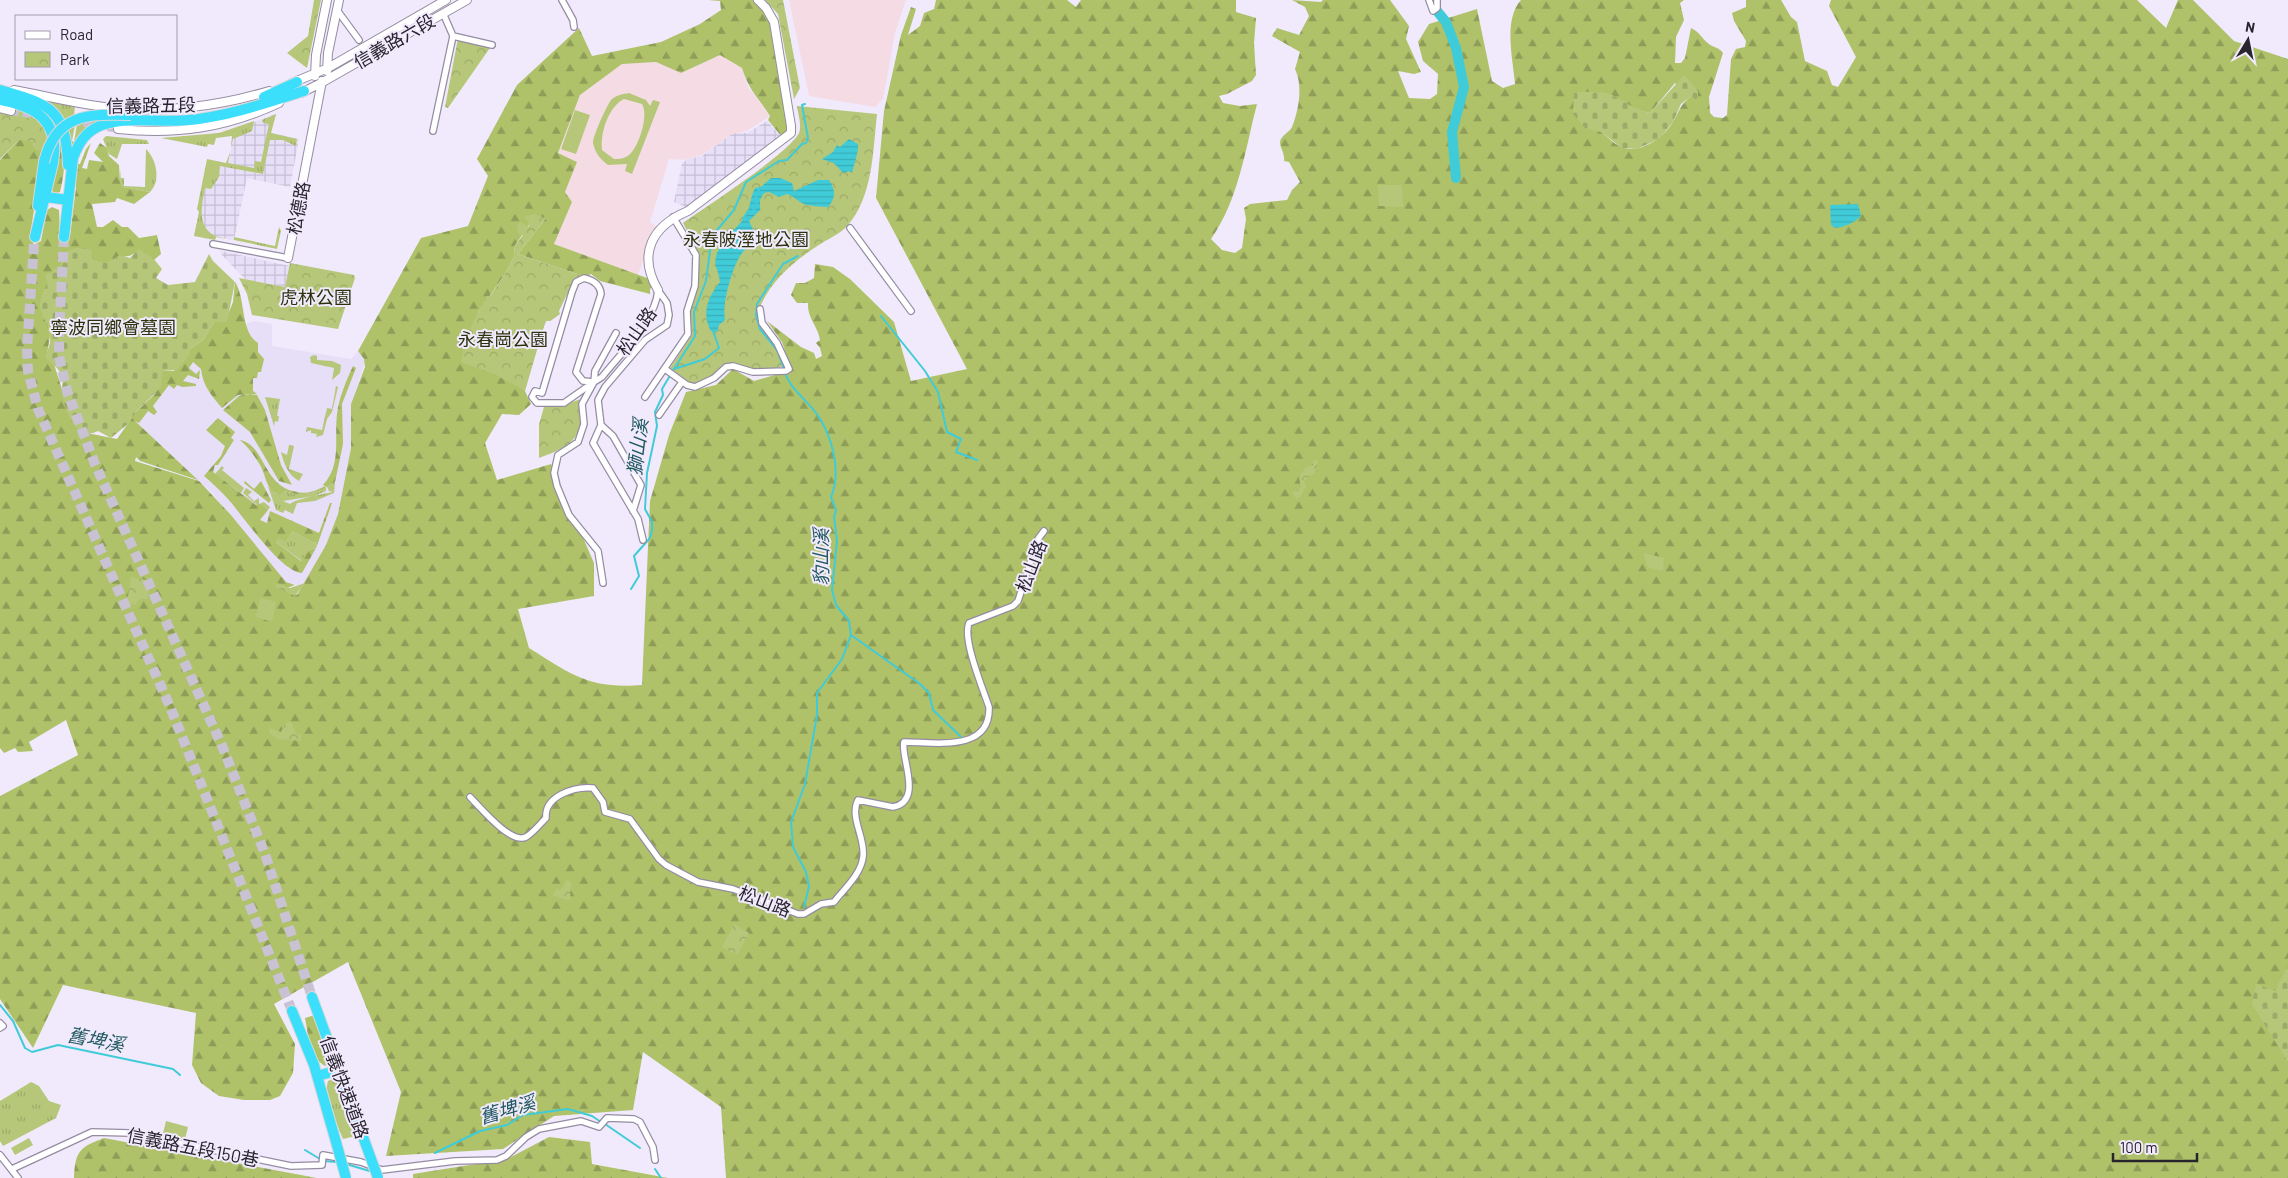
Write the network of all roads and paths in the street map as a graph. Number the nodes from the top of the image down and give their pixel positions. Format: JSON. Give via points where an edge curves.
{"nodes":[{"id":1,"x":328,"y":0,"type":"edge"},
{"id":2,"x":339,"y":0,"type":"edge"},
{"id":3,"x":446,"y":0,"type":"edge"},
{"id":4,"x":467,"y":0,"type":"edge"},
{"id":5,"x":758,"y":0,"type":"edge"},
{"id":6,"x":1429,"y":0,"type":"edge"},
{"id":7,"x":1437,"y":0,"type":"edge"},
{"id":8,"x":564,"y":1,"type":"edge"},
{"id":9,"x":433,"y":3,"type":"edge"},
{"id":10,"x":337,"y":10,"type":"junction"},
{"id":11,"x":443,"y":13,"type":"junction"},
{"id":12,"x":574,"y":27,"type":"dead end"},
{"id":13,"x":453,"y":36,"type":"junction"},
{"id":14,"x":359,"y":40,"type":"dead end"},
{"id":15,"x":492,"y":45,"type":"dead end"},
{"id":16,"x":328,"y":68,"type":"junction"},
{"id":17,"x":314,"y":74,"type":"junction"},
{"id":18,"x":297,"y":82,"type":"junction"},
{"id":19,"x":321,"y":83,"type":"junction"},
{"id":20,"x":0,"y":89,"type":"edge"},
{"id":21,"x":304,"y":91,"type":"junction"},
{"id":22,"x":0,"y":100,"type":"edge"},
{"id":23,"x":0,"y":108,"type":"edge"},
{"id":24,"x":11,"y":111,"type":"tunnel mouth"},
{"id":25,"x":118,"y":129,"type":"tunnel mouth"},
{"id":26,"x":433,"y":131,"type":"dead end"},
{"id":27,"x":68,"y":195,"type":"junction"},
{"id":28,"x":46,"y":197,"type":"junction"},
{"id":29,"x":673,"y":217,"type":"junction"},
{"id":30,"x":850,"y":228,"type":"dead end"},
{"id":31,"x":64,"y":237,"type":"tunnel mouth"},
{"id":32,"x":213,"y":244,"type":"dead end"},
{"id":33,"x":288,"y":258,"type":"joint"},
{"id":34,"x":658,"y":290,"type":"junction"},
{"id":35,"x":911,"y":311,"type":"dead end"},
{"id":36,"x":756,"y":313,"type":"dead end"},
{"id":37,"x":616,"y":333,"type":"dead end"},
{"id":38,"x":665,"y":369,"type":"junction"},
{"id":39,"x":583,"y":381,"type":"junction"},
{"id":40,"x":594,"y":382,"type":"junction"},
{"id":41,"x":682,"y":382,"type":"junction"},
{"id":42,"x":586,"y":392,"type":"junction"},
{"id":43,"x":645,"y":397,"type":"dead end"},
{"id":44,"x":659,"y":415,"type":"dead end"},
{"id":45,"x":601,"y":425,"type":"junction"},
{"id":46,"x":633,"y":511,"type":"junction"},
{"id":47,"x":1044,"y":531,"type":"dead end"},
{"id":48,"x":643,"y":540,"type":"dead end"},
{"id":49,"x":603,"y":583,"type":"dead end"},
{"id":50,"x":470,"y":797,"type":"dead end"},
{"id":51,"x":312,"y":996,"type":"tunnel mouth"},
{"id":52,"x":292,"y":1012,"type":"tunnel mouth"},
{"id":53,"x":339,"y":1070,"type":"junction"},
{"id":54,"x":317,"y":1076,"type":"junction"},
{"id":55,"x":0,"y":1155,"type":"edge"},
{"id":56,"x":655,"y":1160,"type":"dead end"},
{"id":57,"x":12,"y":1169,"type":"junction"},
{"id":58,"x":18,"y":1178,"type":"edge"},
{"id":59,"x":346,"y":1178,"type":"edge"},
{"id":60,"x":378,"y":1178,"type":"edge"}],
"edges":[{"from":1,"to":17,"type":"street"},
{"from":2,"to":10,"type":"street","name":"松德路"},
{"from":3,"to":9,"type":"street","name":"信義路六段"},
{"from":4,"to":11,"type":"street","name":"信義路六段"},
{"from":5,"to":29,"type":"street","name":"松山路","via":[[774,22],[791,133],[688,211]]},
{"from":6,"to":7,"type":"street","via":[[1434,11]]},
{"from":8,"to":12,"type":"street"},
{"from":9,"to":16,"type":"street","name":"信義路六段"},
{"from":10,"to":14,"type":"street"},
{"from":10,"to":16,"type":"street","name":"松德路"},
{"from":11,"to":13,"type":"street"},
{"from":11,"to":19,"type":"street","name":"信義路六段"},
{"from":13,"to":15,"type":"street"},
{"from":13,"to":26,"type":"street"},
{"from":16,"to":17,"type":"street","name":"信義路五段"},
{"from":16,"to":19,"type":"street","name":"松德路"},
{"from":17,"to":18,"type":"street","name":"信義路五段"},
{"from":17,"to":19,"type":"street"},
{"from":18,"to":20,"type":"street","name":"信義路五段","via":[[252,96],[174,109],[113,108]]},
{"from":18,"to":28,"type":"highway","bridge":true,"via":[[271,95],[217,110],[174,116],[94,115],[73,121],[55,135],[48,148],[35,241]]},
{"from":19,"to":21,"type":"street","name":"信義路五段"},
{"from":19,"to":33,"type":"street","name":"松德路"},
{"from":20,"to":27,"type":"highway","via":[[33,100],[57,117],[67,145]]},
{"from":21,"to":25,"type":"street","name":"信義路五段","via":[[256,114],[213,127],[158,131]]},
{"from":21,"to":27,"type":"highway","via":[[218,117],[101,125],[78,145]]},
{"from":22,"to":28,"type":"highway","via":[[37,113],[54,133],[55,151]]},
{"from":23,"to":24,"type":"street"},
{"from":27,"to":28,"type":"highway"},
{"from":27,"to":31,"type":"highway"},
{"from":29,"to":34,"type":"street","name":"松山路","via":[[654,237],[647,254],[646,263]]},
{"from":29,"to":38,"type":"street","via":[[696,255],[695,286],[687,311],[688,334],[679,353]]},
{"from":30,"to":35,"type":"street"},
{"from":32,"to":33,"type":"street","name":"松德路"},
{"from":34,"to":40,"type":"street","name":"松山路","via":[[648,319],[602,377]]},
{"from":34,"to":45,"type":"street","via":[[667,303],[667,325],[645,340],[605,387],[598,400]]},
{"from":36,"to":41,"type":"street","via":[[760,309],[762,323],[777,343],[789,369],[753,372],[733,366],[726,367],[714,378],[695,387]]},
{"from":37,"to":40,"type":"street","via":[[595,371]]},
{"from":38,"to":41,"type":"street"},
{"from":38,"to":43,"type":"street"},
{"from":39,"to":40,"type":"street"},
{"from":39,"to":42,"type":"street"},
{"from":39,"to":42,"type":"street","via":[[576,372],[601,294],[596,283],[584,278],[576,282],[572,292],[542,393],[535,391],[532,398],[541,404],[564,403]]},
{"from":40,"to":42,"type":"street","name":"松山路"},
{"from":41,"to":44,"type":"street"},
{"from":42,"to":49,"type":"street","name":"松山路","via":[[582,404],[582,433],[578,442],[558,455],[554,472],[569,515],[598,551]]},
{"from":45,"to":46,"type":"street","via":[[593,443]]},
{"from":45,"to":46,"type":"street","via":[[613,436],[641,485]]},
{"from":46,"to":48,"type":"street"},
{"from":47,"to":50,"type":"street","name":"松山路","via":[[1038,539],[1018,601],[1013,606],[969,623],[967,627],[967,640],[989,707],[986,728],[965,742],[904,742],[910,775],[905,800],[894,807],[858,800],[856,817],[864,856],[858,871],[834,902],[820,904],[798,914],[733,888],[698,882],[666,865],[630,819],[605,812],[603,802],[593,788],[575,788],[549,803],[545,810],[546,818],[520,839],[502,829]]},
{"from":51,"to":53,"type":"highway","name":"信義快速道路"},
{"from":52,"to":54,"type":"highway","name":"信義快速道路"},
{"from":53,"to":54,"type":"highway"},
{"from":53,"to":60,"type":"highway","name":"信義快速道路","bridge":true},
{"from":54,"to":59,"type":"highway","name":"信義快速道路","bridge":true},
{"from":55,"to":57,"type":"street"},
{"from":56,"to":57,"type":"street","name":"信義路五段150巷","via":[[653,1147],[640,1122],[607,1118],[600,1126],[581,1121],[539,1129],[497,1160],[455,1161],[382,1170],[361,1162],[323,1155],[322,1165],[291,1166],[130,1134],[97,1131]]},
{"from":57,"to":58,"type":"street"}]}
